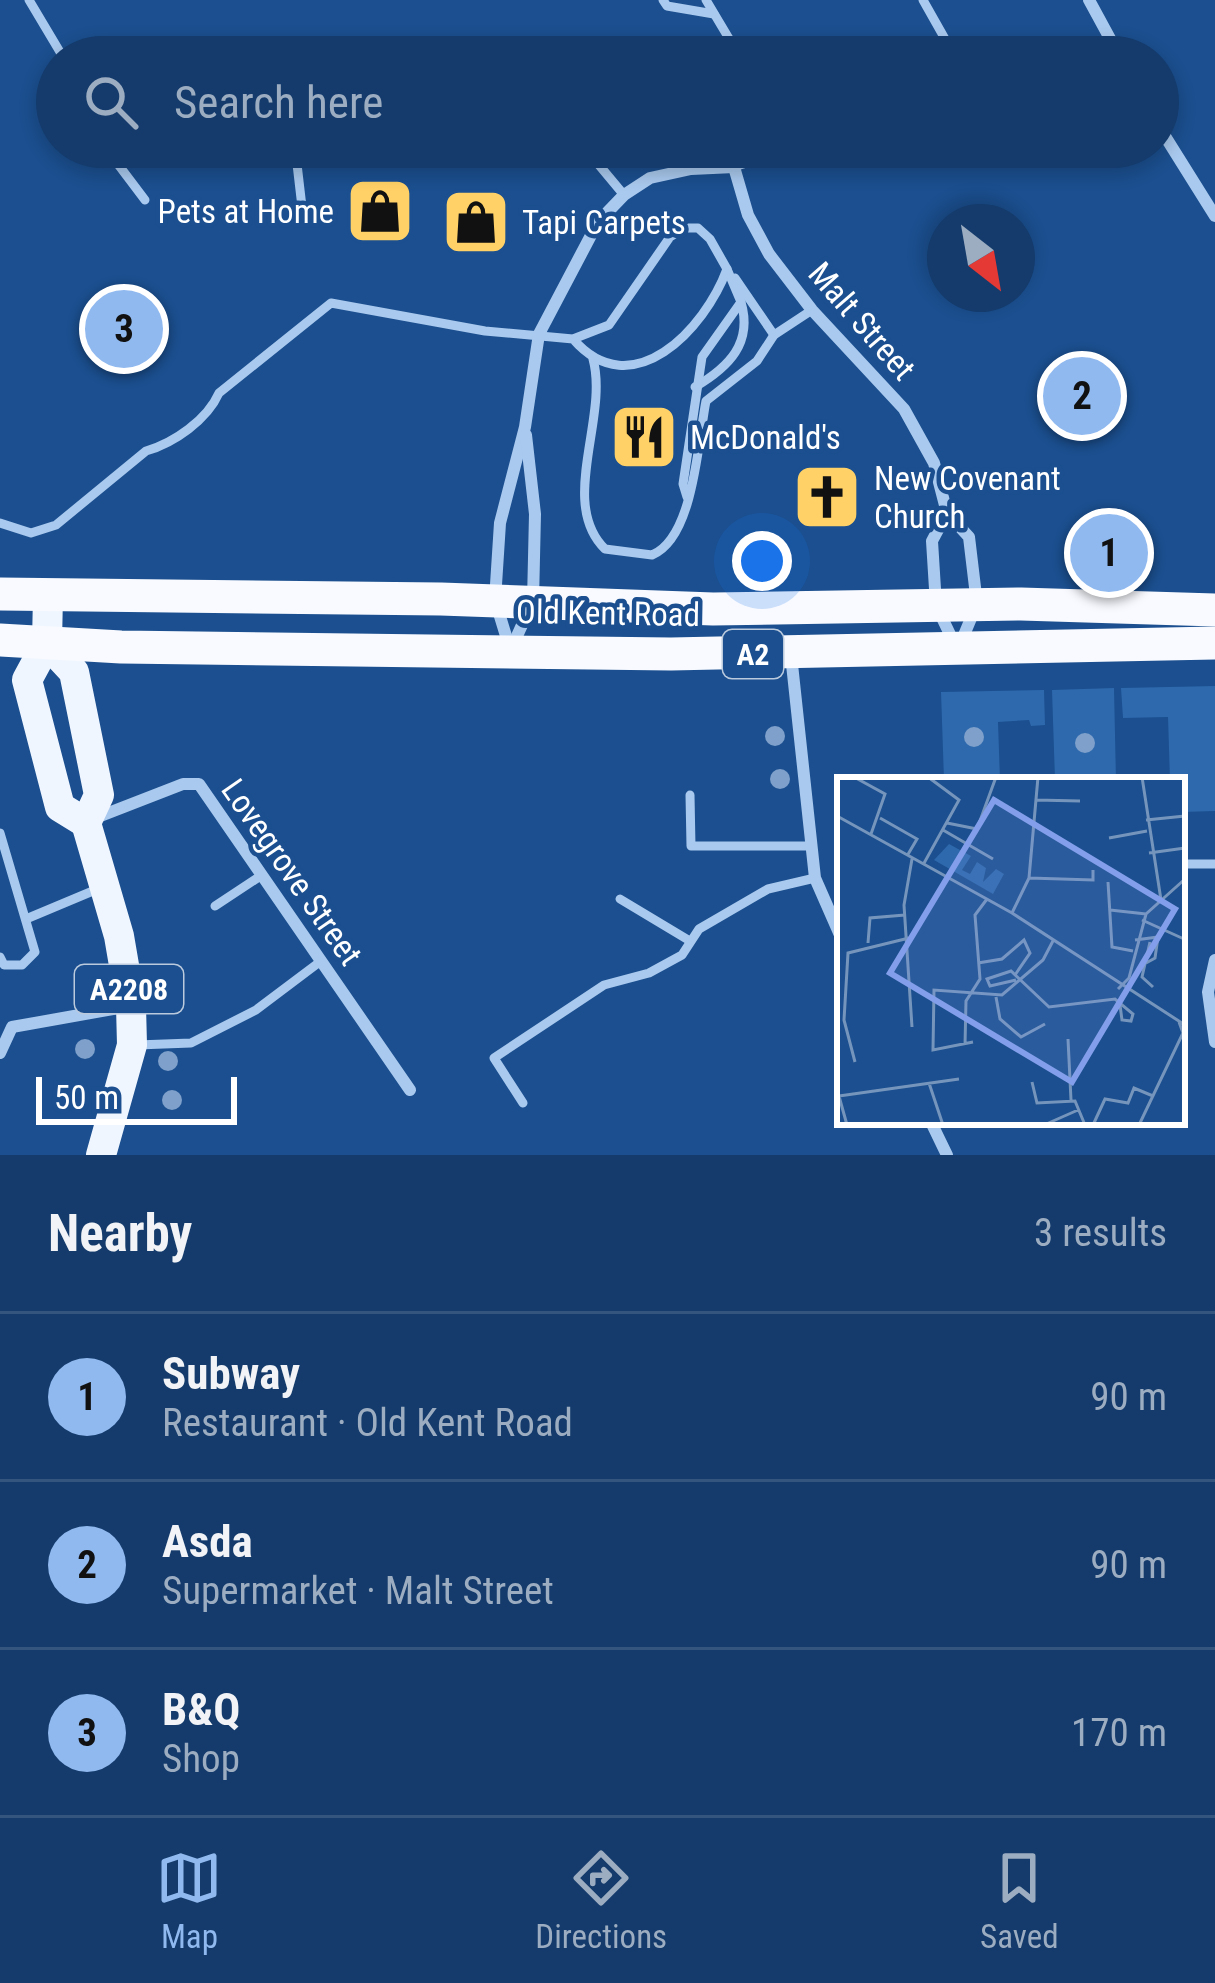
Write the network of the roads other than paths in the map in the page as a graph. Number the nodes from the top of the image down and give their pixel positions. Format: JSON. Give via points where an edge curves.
{"nodes":[{"id":1,"x":29,"y":0,"type":"edge"},
{"id":2,"x":663,"y":0,"type":"edge"},
{"id":3,"x":706,"y":0,"type":"edge"},
{"id":4,"x":922,"y":0,"type":"edge"},
{"id":5,"x":1089,"y":0,"type":"edge"},
{"id":6,"x":715,"y":14,"type":"junction"},
{"id":7,"x":50,"y":36,"type":"edge"},
{"id":8,"x":728,"y":36,"type":"edge"},
{"id":9,"x":943,"y":36,"type":"edge"},
{"id":10,"x":1109,"y":36,"type":"edge"},
{"id":11,"x":1179,"y":159,"type":"edge"},
{"id":12,"x":121,"y":168,"type":"edge"},
{"id":13,"x":297,"y":168,"type":"edge"},
{"id":14,"x":602,"y":168,"type":"edge"},
{"id":15,"x":712,"y":168,"type":"edge"},
{"id":16,"x":734,"y":168,"type":"edge"},
{"id":17,"x":624,"y":195,"type":"junction"},
{"id":18,"x":145,"y":200,"type":"dead end"},
{"id":19,"x":302,"y":207,"type":"dead end"},
{"id":20,"x":1215,"y":216,"type":"edge"},
{"id":21,"x":727,"y":269,"type":"junction"},
{"id":22,"x":741,"y":302,"type":"junction"},
{"id":23,"x":812,"y":310,"type":"junction"},
{"id":24,"x":539,"y":334,"type":"junction"},
{"id":25,"x":775,"y":335,"type":"junction"},
{"id":26,"x":573,"y":339,"type":"junction"},
{"id":27,"x":593,"y":359,"type":"junction"},
{"id":28,"x":695,"y":388,"type":"junction"},
{"id":29,"x":525,"y":428,"type":"junction"},
{"id":30,"x":687,"y":496,"type":"junction"},
{"id":31,"x":947,"y":513,"type":"junction"},
{"id":32,"x":0,"y":523,"type":"edge"},
{"id":33,"x":0,"y":594,"type":"edge"},
{"id":34,"x":49,"y":595,"type":"junction"},
{"id":35,"x":495,"y":600,"type":"junction"},
{"id":36,"x":533,"y":601,"type":"junction"},
{"id":37,"x":977,"y":604,"type":"junction"},
{"id":38,"x":936,"y":605,"type":"junction"},
{"id":39,"x":1215,"y":610,"type":"edge"},
{"id":40,"x":0,"y":640,"type":"edge"},
{"id":41,"x":47,"y":643,"type":"junction"},
{"id":42,"x":1215,"y":643,"type":"edge"},
{"id":43,"x":511,"y":650,"type":"junction"},
{"id":44,"x":957,"y":650,"type":"junction"},
{"id":45,"x":791,"y":654,"type":"junction"},
{"id":46,"x":690,"y":795,"type":"dead end"},
{"id":47,"x":86,"y":824,"type":"junction"},
{"id":48,"x":0,"y":833,"type":"edge"},
{"id":49,"x":810,"y":846,"type":"junction"},
{"id":50,"x":262,"y":875,"type":"junction"},
{"id":51,"x":814,"y":878,"type":"junction"},
{"id":52,"x":105,"y":886,"type":"junction"},
{"id":53,"x":620,"y":899,"type":"dead end"},
{"id":54,"x":215,"y":906,"type":"dead end"},
{"id":55,"x":26,"y":919,"type":"junction"},
{"id":56,"x":837,"y":928,"type":"edge"},
{"id":57,"x":690,"y":941,"type":"junction"},
{"id":58,"x":0,"y":957,"type":"edge"},
{"id":59,"x":321,"y":961,"type":"junction"},
{"id":60,"x":1215,"y":961,"type":"edge"},
{"id":61,"x":131,"y":1006,"type":"junction"},
{"id":62,"x":6,"y":1025,"type":"edge"},
{"id":63,"x":1215,"y":1042,"type":"edge"},
{"id":64,"x":132,"y":1045,"type":"junction"},
{"id":65,"x":0,"y":1053,"type":"edge"},
{"id":66,"x":410,"y":1090,"type":"dead end"},
{"id":67,"x":523,"y":1103,"type":"dead end"},
{"id":68,"x":932,"y":1125,"type":"edge"},
{"id":69,"x":100,"y":1155,"type":"edge"},
{"id":70,"x":946,"y":1155,"type":"edge"}],
"edges":[{"from":1,"to":7,"type":"lane"},
{"from":2,"to":6,"type":"lane"},
{"from":3,"to":6,"type":"lane"},
{"from":4,"to":9,"type":"lane"},
{"from":5,"to":10,"type":"street"},
{"from":6,"to":8,"type":"lane"},
{"from":11,"to":20,"type":"street"},
{"from":12,"to":18,"type":"lane"},
{"from":13,"to":19,"type":"lane"},
{"from":14,"to":17,"type":"lane"},
{"from":15,"to":17,"type":"street","via":[[650,178]]},
{"from":16,"to":23,"type":"street","name":"Malt Street","via":[[758,235]]},
{"from":17,"to":24,"type":"street","via":[[591,234]]},
{"from":21,"to":22,"type":"lane"},
{"from":21,"to":25,"type":"lane"},
{"from":21,"to":26,"type":"lane","via":[[710,239],[683,228],[609,325]]},
{"from":21,"to":27,"type":"lane","via":[[678,344],[628,365]]},
{"from":22,"to":28,"type":"lane","via":[[702,357]]},
{"from":22,"to":28,"type":"lane","via":[[745,338],[721,372]]},
{"from":23,"to":25,"type":"lane"},
{"from":23,"to":31,"type":"street","name":"Malt Street","via":[[904,410],[934,464]]},
{"from":24,"to":26,"type":"lane"},
{"from":24,"to":29,"type":"street"},
{"from":24,"to":32,"type":"lane","via":[[331,303],[219,393],[211,410],[56,525],[31,533]]},
{"from":25,"to":30,"type":"lane","via":[[757,361],[706,401]]},
{"from":26,"to":27,"type":"lane"},
{"from":27,"to":30,"type":"lane","via":[[598,386],[584,513],[598,543],[614,552],[663,551]]},
{"from":28,"to":30,"type":"lane"},
{"from":29,"to":35,"type":"street","via":[[501,513]]},
{"from":29,"to":36,"type":"street","via":[[535,514]]},
{"from":31,"to":37,"type":"street","name":"Malt Street","via":[[969,537]]},
{"from":31,"to":38,"type":"street","via":[[932,541]]},
{"from":33,"to":34,"type":"highway","name":"Old Kent Road","number":"A2"},
{"from":34,"to":35,"type":"highway","name":"Old Kent Road","number":"A2"},
{"from":34,"to":41,"type":"main road","number":"A2208"},
{"from":35,"to":36,"type":"highway","name":"Old Kent Road","number":"A2"},
{"from":35,"to":43,"type":"street"},
{"from":36,"to":38,"type":"highway","name":"Old Kent Road","number":"A2","via":[[712,609]]},
{"from":36,"to":43,"type":"street"},
{"from":37,"to":38,"type":"highway","name":"Old Kent Road","number":"A2"},
{"from":37,"to":39,"type":"highway","name":"Old Kent Road","number":"A2"},
{"from":37,"to":44,"type":"street"},
{"from":38,"to":44,"type":"street"},
{"from":40,"to":41,"type":"highway","name":"Old Kent Road","number":"A2"},
{"from":41,"to":43,"type":"highway","name":"Old Kent Road","number":"A2"},
{"from":41,"to":47,"type":"main road","number":"A2208","via":[[74,672],[98,795]]},
{"from":41,"to":47,"type":"main road","number":"A2208","via":[[27,680],[60,807]]},
{"from":42,"to":44,"type":"highway","name":"Old Kent Road","number":"A2"},
{"from":43,"to":45,"type":"highway","name":"Old Kent Road","number":"A2"},
{"from":44,"to":45,"type":"highway","name":"Old Kent Road","number":"A2"},
{"from":45,"to":49,"type":"street"},
{"from":46,"to":49,"type":"lane","via":[[691,846]]},
{"from":47,"to":50,"type":"street","name":"Lovegrove Street","via":[[200,784]]},
{"from":47,"to":52,"type":"main road","number":"A2208"},
{"from":48,"to":55,"type":"lane"},
{"from":49,"to":51,"type":"street"},
{"from":50,"to":54,"type":"lane"},
{"from":50,"to":59,"type":"street","name":"Lovegrove Street"},
{"from":51,"to":56,"type":"street"},
{"from":51,"to":57,"type":"lane","via":[[768,889]]},
{"from":52,"to":55,"type":"lane"},
{"from":52,"to":61,"type":"main road","number":"A2208"},
{"from":53,"to":57,"type":"lane"},
{"from":55,"to":58,"type":"lane","via":[[35,952],[22,965],[4,965]]},
{"from":57,"to":67,"type":"lane","via":[[682,955],[604,985],[494,1058]]},
{"from":59,"to":64,"type":"lane","via":[[256,1010],[191,1043]]},
{"from":59,"to":66,"type":"street","name":"Lovegrove Street"},
{"from":60,"to":63,"type":"street","via":[[1208,992]]},
{"from":61,"to":62,"type":"street"},
{"from":61,"to":64,"type":"main road","number":"A2208"},
{"from":62,"to":65,"type":"street"},
{"from":64,"to":69,"type":"main road","number":"A2208"},
{"from":68,"to":70,"type":"street"}]}
